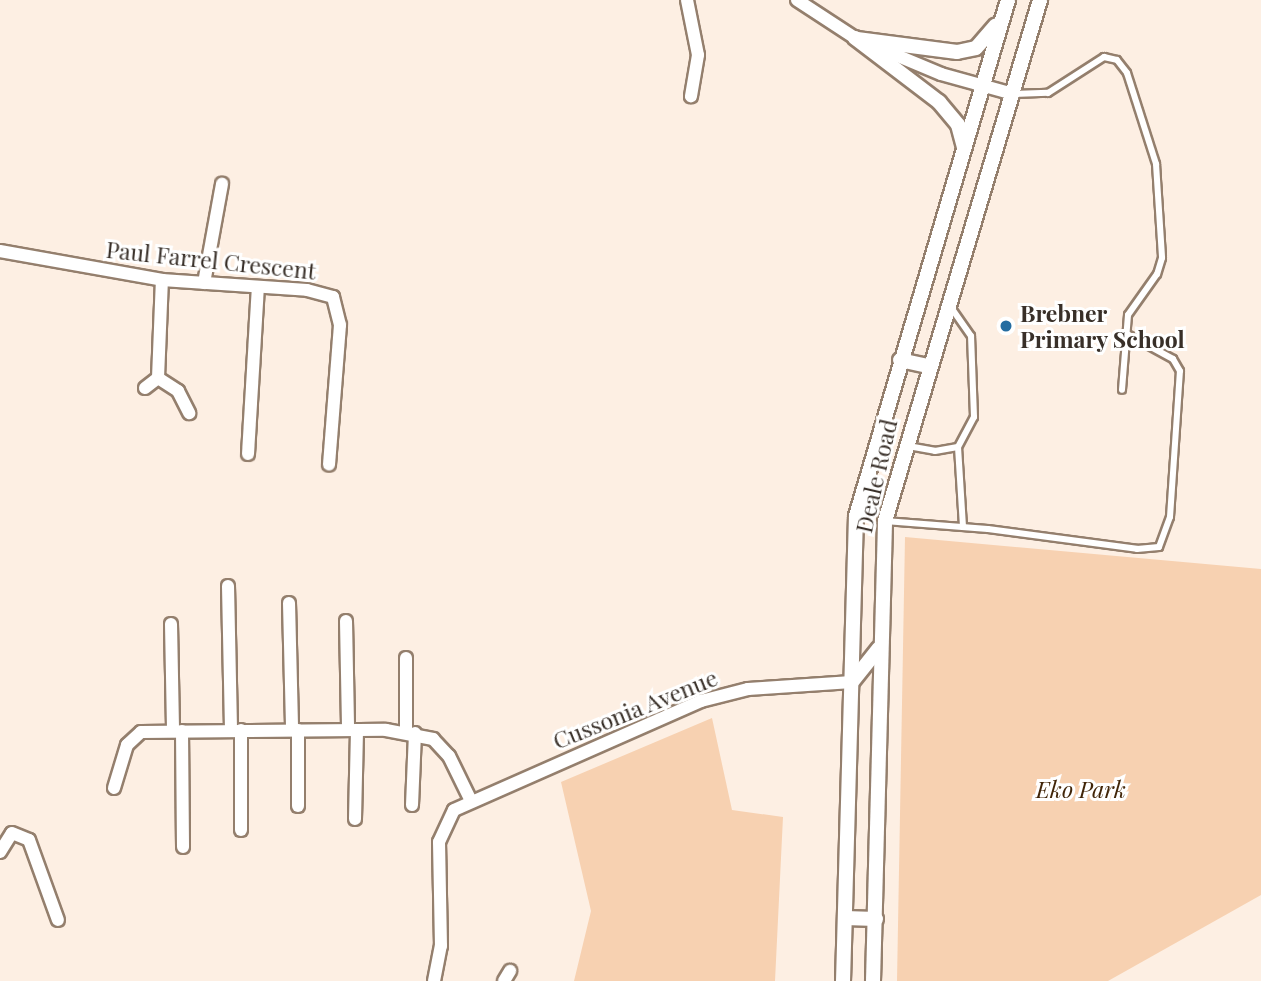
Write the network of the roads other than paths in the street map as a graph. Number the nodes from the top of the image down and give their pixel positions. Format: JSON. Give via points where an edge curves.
{"nodes":[{"id":1,"x":687,"y":0,"type":"edge"},
{"id":2,"x":797,"y":0,"type":"edge"},
{"id":3,"x":1040,"y":0,"type":"edge"},
{"id":4,"x":1007,"y":4,"type":"edge"},
{"id":5,"x":855,"y":38,"type":"junction"},
{"id":6,"x":983,"y":86,"type":"junction"},
{"id":7,"x":1013,"y":94,"type":"junction"},
{"id":8,"x":691,"y":96,"type":"dead end"},
{"id":9,"x":222,"y":184,"type":"dead end"},
{"id":10,"x":952,"y":193,"type":"junction"},
{"id":11,"x":0,"y":251,"type":"edge"},
{"id":12,"x":162,"y":280,"type":"junction"},
{"id":13,"x":204,"y":283,"type":"junction"},
{"id":14,"x":258,"y":287,"type":"junction"},
{"id":15,"x":948,"y":303,"type":"junction"},
{"id":16,"x":1127,"y":334,"type":"junction"},
{"id":17,"x":901,"y":360,"type":"junction"},
{"id":18,"x":929,"y":366,"type":"junction"},
{"id":19,"x":158,"y":378,"type":"junction"},
{"id":20,"x":145,"y":388,"type":"dead end"},
{"id":21,"x":1122,"y":390,"type":"dead end"},
{"id":22,"x":189,"y":413,"type":"dead end"},
{"id":23,"x":905,"y":445,"type":"junction"},
{"id":24,"x":958,"y":447,"type":"junction"},
{"id":25,"x":248,"y":454,"type":"dead end"},
{"id":26,"x":329,"y":465,"type":"dead end"},
{"id":27,"x":885,"y":521,"type":"junction"},
{"id":28,"x":963,"y":527,"type":"junction"},
{"id":29,"x":228,"y":586,"type":"dead end"},
{"id":30,"x":289,"y":603,"type":"dead end"},
{"id":31,"x":346,"y":621,"type":"dead end"},
{"id":32,"x":171,"y":624,"type":"dead end"},
{"id":33,"x":881,"y":643,"type":"junction"},
{"id":34,"x":406,"y":658,"type":"dead end"},
{"id":35,"x":852,"y":682,"type":"junction"},
{"id":36,"x":881,"y":705,"type":"junction"},
{"id":37,"x":236,"y":730,"type":"junction"},
{"id":38,"x":295,"y":730,"type":"junction"},
{"id":39,"x":352,"y":730,"type":"junction"},
{"id":40,"x":178,"y":731,"type":"junction"},
{"id":41,"x":410,"y":732,"type":"junction"},
{"id":42,"x":114,"y":788,"type":"dead end"},
{"id":43,"x":471,"y":801,"type":"junction"},
{"id":44,"x":412,"y":805,"type":"dead end"},
{"id":45,"x":298,"y":806,"type":"dead end"},
{"id":46,"x":355,"y":819,"type":"dead end"},
{"id":47,"x":241,"y":830,"type":"dead end"},
{"id":48,"x":183,"y":847,"type":"dead end"},
{"id":49,"x":0,"y":852,"type":"edge"},
{"id":50,"x":845,"y":918,"type":"junction"},
{"id":51,"x":876,"y":919,"type":"junction"},
{"id":52,"x":58,"y":920,"type":"dead end"},
{"id":53,"x":434,"y":981,"type":"edge"},
{"id":54,"x":842,"y":981,"type":"edge"},
{"id":55,"x":873,"y":981,"type":"edge"}],
"edges":[{"from":1,"to":8,"type":"street","via":[[698,55]]},
{"from":2,"to":5,"type":"street"},
{"from":3,"to":7,"type":"street","name":"Deale Road"},
{"from":4,"to":5,"type":"street","via":[[989,37],[976,48],[913,49]]},
{"from":4,"to":6,"type":"street","name":"Deale Road"},
{"from":5,"to":6,"type":"street","via":[[941,74]]},
{"from":5,"to":10,"type":"street","via":[[939,102],[958,125],[964,149]]},
{"from":6,"to":7,"type":"street"},
{"from":6,"to":10,"type":"street","name":"Deale Road"},
{"from":7,"to":15,"type":"street","name":"Deale Road"},
{"from":7,"to":16,"type":"lane","via":[[1048,93],[1104,57],[1117,60],[1127,73],[1156,164],[1162,258],[1157,274],[1133,303]]},
{"from":9,"to":13,"type":"street"},
{"from":10,"to":17,"type":"street","name":"Deale Road"},
{"from":11,"to":12,"type":"street","name":"Paul Farrel Crescent"},
{"from":12,"to":13,"type":"street","name":"Paul Farrel Crescent"},
{"from":12,"to":19,"type":"street"},
{"from":13,"to":14,"type":"street","name":"Paul Farrel Crescent"},
{"from":14,"to":25,"type":"street"},
{"from":14,"to":26,"type":"street","name":"Paul Farrel Crescent","via":[[324,292],[338,304]]},
{"from":15,"to":18,"type":"street","name":"Deale Road"},
{"from":15,"to":24,"type":"lane","via":[[966,324],[973,360],[974,417]]},
{"from":16,"to":21,"type":"lane"},
{"from":16,"to":28,"type":"lane","via":[[1174,359],[1180,371],[1170,517],[1163,544],[1156,549],[1137,549]]},
{"from":17,"to":18,"type":"street"},
{"from":17,"to":35,"type":"street","name":"Deale Road","via":[[856,516]]},
{"from":18,"to":23,"type":"street","name":"Deale Road"},
{"from":19,"to":20,"type":"street"},
{"from":19,"to":22,"type":"street","via":[[178,391]]},
{"from":23,"to":24,"type":"lane","via":[[935,451]]},
{"from":23,"to":27,"type":"street","name":"Deale Road"},
{"from":24,"to":28,"type":"lane"},
{"from":27,"to":28,"type":"lane"},
{"from":27,"to":33,"type":"street","name":"Deale Road"},
{"from":29,"to":37,"type":"street"},
{"from":30,"to":38,"type":"street"},
{"from":31,"to":39,"type":"street"},
{"from":32,"to":40,"type":"street"},
{"from":33,"to":35,"type":"street","via":[[876,657]]},
{"from":33,"to":36,"type":"street","name":"Deale Road"},
{"from":34,"to":41,"type":"street"},
{"from":35,"to":36,"type":"street","via":[[874,687]]},
{"from":35,"to":43,"type":"street","name":"Cussonia Avenue","via":[[748,689],[713,698]]},
{"from":35,"to":50,"type":"street","name":"Deale Road"},
{"from":36,"to":51,"type":"street","name":"Deale Road"},
{"from":37,"to":38,"type":"street"},
{"from":37,"to":40,"type":"street"},
{"from":37,"to":47,"type":"street"},
{"from":38,"to":39,"type":"street"},
{"from":38,"to":45,"type":"street"},
{"from":39,"to":41,"type":"street"},
{"from":39,"to":46,"type":"street"},
{"from":40,"to":42,"type":"street","via":[[133,737]]},
{"from":40,"to":48,"type":"street"},
{"from":41,"to":43,"type":"street","via":[[441,746]]},
{"from":41,"to":44,"type":"street"},
{"from":43,"to":53,"type":"street","name":"Cussonia Avenue","via":[[446,819],[439,842],[441,946]]},
{"from":49,"to":52,"type":"street","via":[[12,833],[29,840]]},
{"from":50,"to":51,"type":"street"},
{"from":50,"to":54,"type":"street","name":"Deale Road"},
{"from":51,"to":55,"type":"street","name":"Deale Road"}]}
